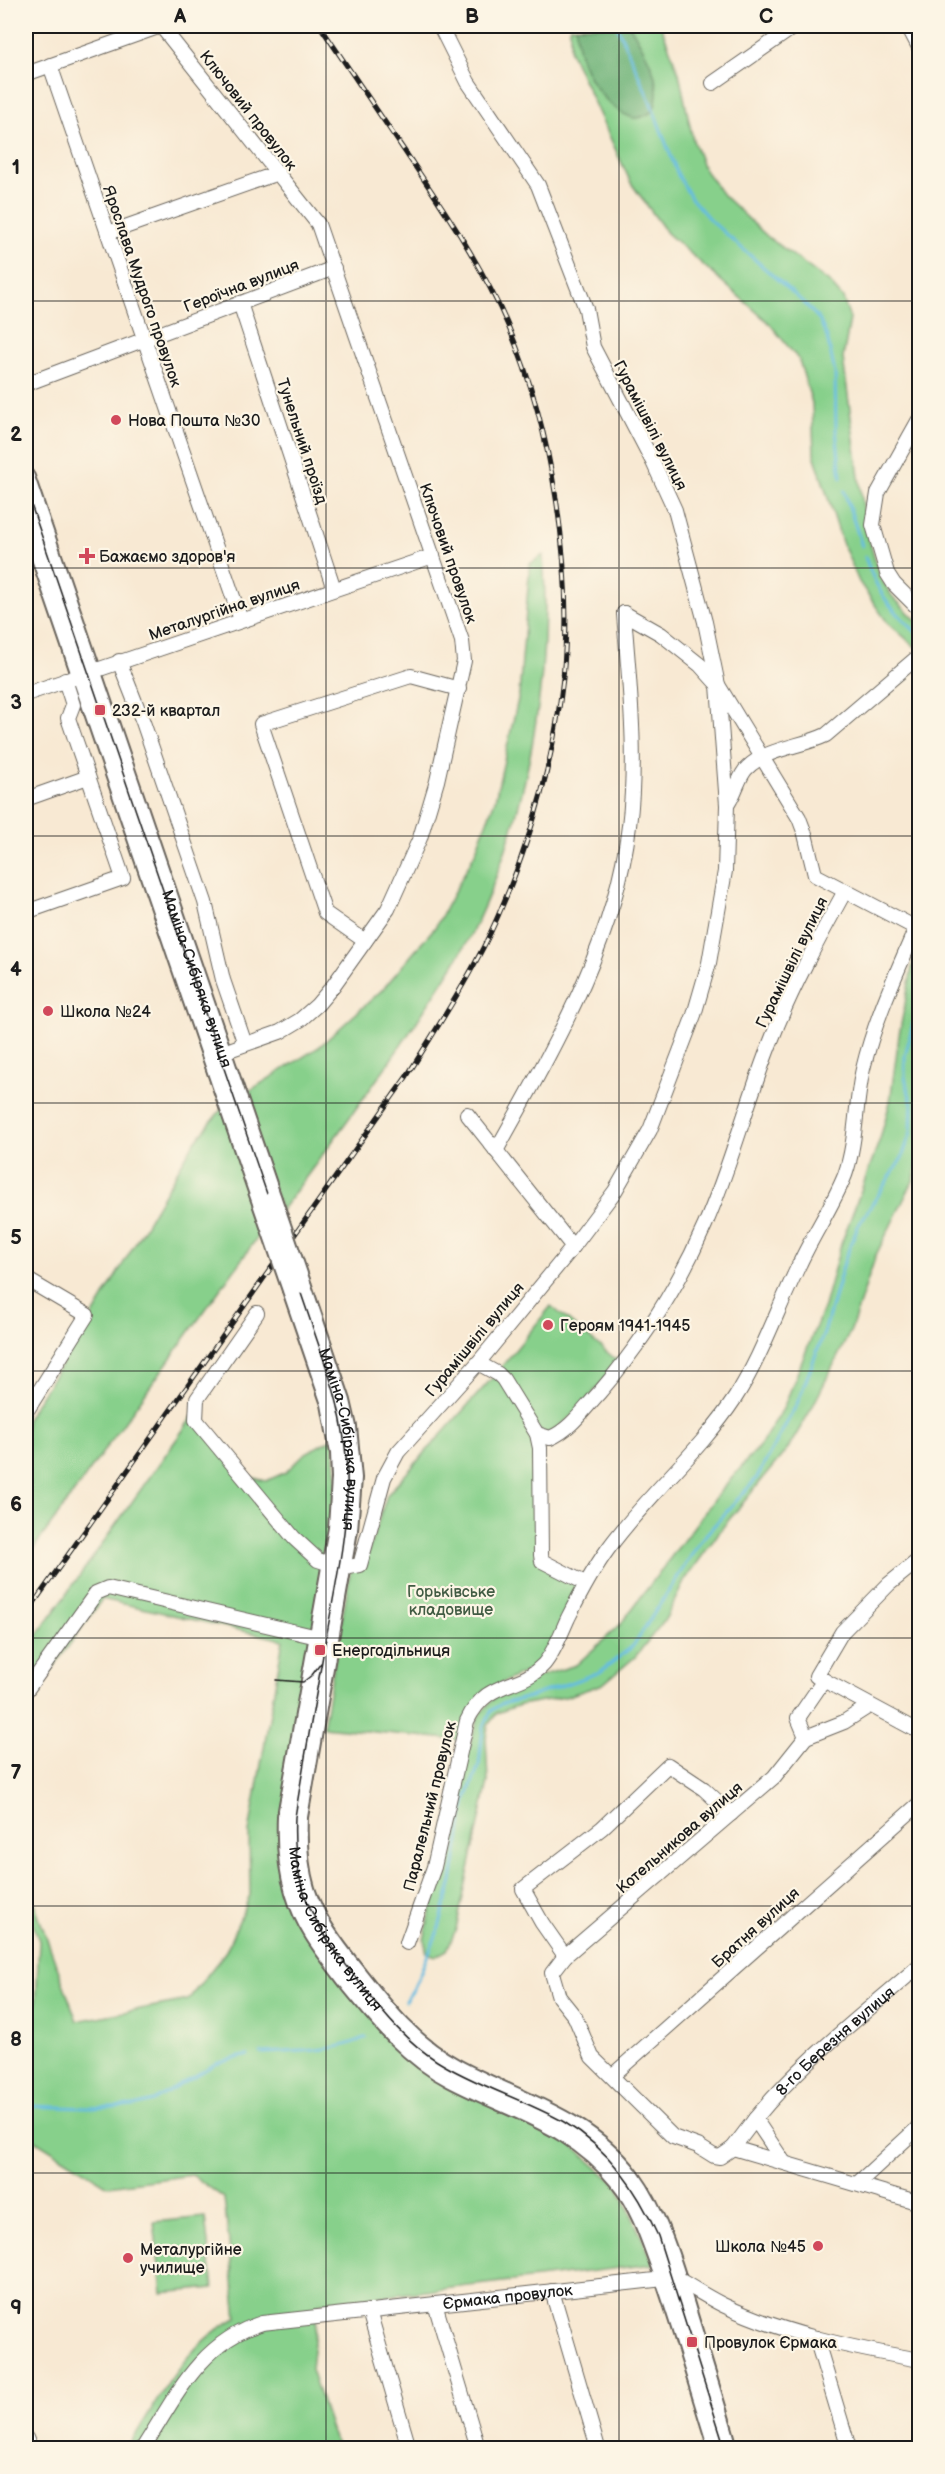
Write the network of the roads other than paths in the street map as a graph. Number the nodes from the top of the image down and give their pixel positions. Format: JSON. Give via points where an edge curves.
{"nodes":[{"id":1,"x":161,"y":26,"type":"edge"},
{"id":2,"x":440,"y":26,"type":"edge"},
{"id":3,"x":795,"y":26,"type":"edge"},
{"id":4,"x":908,"y":26,"type":"edge"},
{"id":5,"x":920,"y":48,"type":"edge"},
{"id":6,"x":50,"y":65,"type":"junction"},
{"id":7,"x":26,"y":74,"type":"edge"},
{"id":8,"x":713,"y":84,"type":"dead end"},
{"id":9,"x":278,"y":173,"type":"junction"},
{"id":10,"x":108,"y":233,"type":"junction"},
{"id":11,"x":334,"y":268,"type":"junction"},
{"id":12,"x":240,"y":303,"type":"junction"},
{"id":13,"x":144,"y":339,"type":"junction"},
{"id":14,"x":26,"y":384,"type":"edge"},
{"id":15,"x":920,"y":418,"type":"edge"},
{"id":16,"x":26,"y":477,"type":"edge"},
{"id":17,"x":26,"y":517,"type":"edge"},
{"id":18,"x":433,"y":556,"type":"junction"},
{"id":19,"x":334,"y":589,"type":"junction"},
{"id":20,"x":920,"y":610,"type":"edge"},
{"id":21,"x":241,"y":620,"type":"junction"},
{"id":22,"x":920,"y":655,"type":"edge"},
{"id":23,"x":119,"y":661,"type":"junction"},
{"id":24,"x":79,"y":676,"type":"junction"},
{"id":25,"x":717,"y":685,"type":"junction"},
{"id":26,"x":459,"y":689,"type":"junction"},
{"id":27,"x":26,"y":694,"type":"edge"},
{"id":28,"x":762,"y":757,"type":"junction"},
{"id":29,"x":88,"y":777,"type":"junction"},
{"id":30,"x":26,"y":799,"type":"edge"},
{"id":31,"x":727,"y":805,"type":"junction"},
{"id":32,"x":845,"y":891,"type":"junction"},
{"id":33,"x":26,"y":912,"type":"edge"},
{"id":34,"x":918,"y":927,"type":"edge"},
{"id":35,"x":365,"y":941,"type":"junction"},
{"id":36,"x":245,"y":1044,"type":"junction"},
{"id":37,"x":217,"y":1054,"type":"junction"},
{"id":38,"x":467,"y":1114,"type":"dead end"},
{"id":39,"x":496,"y":1151,"type":"junction"},
{"id":40,"x":573,"y":1247,"type":"junction"},
{"id":41,"x":26,"y":1279,"type":"edge"},
{"id":42,"x":257,"y":1313,"type":"dead end"},
{"id":43,"x":478,"y":1363,"type":"junction"},
{"id":44,"x":30,"y":1396,"type":"edge"},
{"id":45,"x":26,"y":1412,"type":"edge"},
{"id":46,"x":537,"y":1434,"type":"junction"},
{"id":47,"x":920,"y":1559,"type":"edge"},
{"id":48,"x":337,"y":1567,"type":"junction"},
{"id":49,"x":585,"y":1583,"type":"junction"},
{"id":50,"x":324,"y":1638,"type":"junction"},
{"id":51,"x":824,"y":1680,"type":"junction"},
{"id":52,"x":26,"y":1691,"type":"edge"},
{"id":53,"x":869,"y":1706,"type":"junction"},
{"id":54,"x":920,"y":1732,"type":"edge"},
{"id":55,"x":806,"y":1737,"type":"junction"},
{"id":56,"x":920,"y":1803,"type":"edge"},
{"id":57,"x":731,"y":1814,"type":"junction"},
{"id":58,"x":407,"y":1943,"type":"dead end"},
{"id":59,"x":565,"y":1956,"type":"junction"},
{"id":60,"x":920,"y":1965,"type":"edge"},
{"id":61,"x":613,"y":2076,"type":"junction"},
{"id":62,"x":755,"y":2119,"type":"junction"},
{"id":63,"x":920,"y":2126,"type":"edge"},
{"id":64,"x":733,"y":2148,"type":"junction"},
{"id":65,"x":783,"y":2162,"type":"junction"},
{"id":66,"x":856,"y":2184,"type":"junction"},
{"id":67,"x":920,"y":2203,"type":"edge"},
{"id":68,"x":671,"y":2279,"type":"junction"},
{"id":69,"x":552,"y":2291,"type":"junction"},
{"id":70,"x":435,"y":2304,"type":"junction"},
{"id":71,"x":369,"y":2311,"type":"junction"},
{"id":72,"x":816,"y":2338,"type":"junction"},
{"id":73,"x":920,"y":2360,"type":"edge"},
{"id":74,"x":26,"y":2438,"type":"edge"},
{"id":75,"x":30,"y":2448,"type":"edge"},
{"id":76,"x":143,"y":2448,"type":"edge"},
{"id":77,"x":409,"y":2448,"type":"edge"},
{"id":78,"x":478,"y":2448,"type":"edge"},
{"id":79,"x":598,"y":2448,"type":"edge"},
{"id":80,"x":717,"y":2448,"type":"edge"},
{"id":81,"x":729,"y":2448,"type":"edge"},
{"id":82,"x":849,"y":2448,"type":"edge"}],
"edges":[{"from":1,"to":6,"type":"street"},
{"from":1,"to":9,"type":"street","name":"Ключовий провулок"},
{"from":2,"to":25,"type":"street","name":"Гурамішвілі вулиця","via":[[468,82],[538,185],[586,309],[593,347],[675,510],[705,622]]},
{"from":3,"to":8,"type":"street"},
{"from":4,"to":5,"type":"street"},
{"from":6,"to":7,"type":"street"},
{"from":6,"to":10,"type":"street","name":"Ярослава Мудрого провулок"},
{"from":9,"to":10,"type":"street"},
{"from":9,"to":11,"type":"street","name":"Ключовий провулок","via":[[318,224]]},
{"from":10,"to":13,"type":"street","name":"Ярослава Мудрого провулок"},
{"from":11,"to":12,"type":"street","name":"Героїчна вулиця"},
{"from":11,"to":18,"type":"street","name":"Ключовий провулок"},
{"from":12,"to":13,"type":"street","name":"Героїчна вулиця"},
{"from":12,"to":19,"type":"street","name":"Тунельний проїзд"},
{"from":13,"to":14,"type":"street","name":"Героїчна вулиця"},
{"from":13,"to":21,"type":"street","name":"Ярослава Мудрого провулок"},
{"from":15,"to":20,"type":"street","via":[[878,494],[873,525],[887,573]]},
{"from":16,"to":24,"type":"main road","name":"Маміна-Сибіряка вулиця"},
{"from":17,"to":24,"type":"main road","name":"Маміна-Сибіряка вулиця"},
{"from":18,"to":19,"type":"street","name":"Металургійна вулиця"},
{"from":18,"to":26,"type":"street","name":"Ключовий провулок","via":[[462,641],[464,661]]},
{"from":19,"to":21,"type":"street","name":"Металургійна вулиця"},
{"from":21,"to":23,"type":"street","name":"Металургійна вулиця"},
{"from":22,"to":28,"type":"street","name":"Гурамішвілі вулиця","via":[[826,735]]},
{"from":23,"to":24,"type":"street","name":"Металургійна вулиця"},
{"from":23,"to":36,"type":"street","via":[[205,902],[223,980]]},
{"from":24,"to":27,"type":"street","name":"Металургійна вулиця"},
{"from":24,"to":29,"type":"street","via":[[68,718]]},
{"from":24,"to":37,"type":"main road","name":"Маміна-Сибіряка вулиця"},
{"from":25,"to":28,"type":"street","name":"Гурамішвілі вулиця"},
{"from":25,"to":31,"type":"street","name":"Гурамішвілі вулиця"},
{"from":25,"to":39,"type":"street","via":[[684,650],[624,613],[633,733],[629,825],[619,883],[576,1003]]},
{"from":26,"to":35,"type":"street","name":"Ключовий провулок","via":[[420,838],[388,909]]},
{"from":26,"to":35,"type":"street","via":[[411,676],[261,723],[326,913]]},
{"from":28,"to":31,"type":"street","name":"Гурамішвілі вулиця","via":[[745,769]]},
{"from":28,"to":32,"type":"street","name":"Гурамішвілі вулиця","via":[[799,818],[816,875]]},
{"from":29,"to":30,"type":"street"},
{"from":29,"to":33,"type":"street","via":[[123,878]]},
{"from":31,"to":40,"type":"street","name":"Гурамішвілі вулиця","via":[[719,914],[710,963],[687,1036],[639,1151]]},
{"from":32,"to":34,"type":"street","name":"Гурамішвілі вулиця"},
{"from":32,"to":46,"type":"street","name":"Гурамішвілі вулиця","via":[[784,1011],[706,1224],[682,1272],[638,1343],[585,1408],[561,1434],[550,1438]]},
{"from":34,"to":49,"type":"street","name":"Гурамішвілі вулиця","via":[[872,1036],[845,1175],[799,1263],[752,1368],[714,1428],[632,1516]]},
{"from":35,"to":36,"type":"street","name":"Ключовий провулок","via":[[317,1005],[300,1020]]},
{"from":36,"to":37,"type":"street","name":"Ключовий провулок"},
{"from":37,"to":48,"type":"main road","name":"Маміна-Сибіряка вулиця","bridge":true,"via":[[297,1288],[330,1404],[337,1437],[340,1503]]},
{"from":38,"to":39,"type":"street"},
{"from":39,"to":40,"type":"street"},
{"from":40,"to":43,"type":"street","name":"Гурамішвілі вулиця"},
{"from":41,"to":44,"type":"street","via":[[87,1315]]},
{"from":42,"to":48,"type":"street","via":[[197,1399],[196,1420],[294,1538],[318,1560]]},
{"from":43,"to":46,"type":"street","via":[[503,1379]]},
{"from":43,"to":48,"type":"street","name":"Гурамішвілі вулиця","via":[[390,1464],[360,1564]]},
{"from":44,"to":45,"type":"street"},
{"from":46,"to":49,"type":"street","via":[[541,1555],[547,1564]]},
{"from":47,"to":51,"type":"street","via":[[842,1632],[816,1676]]},
{"from":48,"to":50,"type":"main road","name":"Маміна-Сибіряка вулиця"},
{"from":49,"to":58,"type":"street","name":"Паралельний провулок","via":[[544,1663],[534,1672],[486,1694],[467,1721],[434,1867]]},
{"from":50,"to":52,"type":"street","via":[[108,1588],[96,1593]]},
{"from":50,"to":68,"type":"main road","name":"Маміна-Сибіряка вулиця","via":[[298,1835],[306,1889],[321,1923],[387,2011],[419,2043],[458,2068],[566,2119],[609,2152],[631,2176],[648,2204]]},
{"from":51,"to":53,"type":"street"},
{"from":51,"to":55,"type":"street","via":[[798,1718]]},
{"from":53,"to":54,"type":"street"},
{"from":53,"to":55,"type":"street","name":"Котельникова вулиця","via":[[844,1722]]},
{"from":55,"to":57,"type":"street","name":"Котельникова вулиця","via":[[774,1777]]},
{"from":56,"to":61,"type":"street","name":"Братня вулиця"},
{"from":57,"to":59,"type":"street","name":"Котельникова вулиця"},
{"from":57,"to":59,"type":"street","via":[[668,1765],[603,1828],[523,1888]]},
{"from":59,"to":61,"type":"street","via":[[552,1973],[559,1997],[575,2018],[592,2056]]},
{"from":60,"to":62,"type":"street","name":"8-го Березня вулиця","via":[[808,2064]]},
{"from":61,"to":64,"type":"street","via":[[673,2137],[714,2156],[720,2157]]},
{"from":62,"to":64,"type":"street","name":"8-го Березня вулиця"},
{"from":62,"to":65,"type":"street"},
{"from":63,"to":66,"type":"street"},
{"from":64,"to":65,"type":"street"},
{"from":65,"to":66,"type":"street"},
{"from":66,"to":67,"type":"street"},
{"from":68,"to":69,"type":"street","name":"Єрмака провулок"},
{"from":68,"to":72,"type":"street","via":[[768,2324]]},
{"from":68,"to":80,"type":"main road"},
{"from":68,"to":81,"type":"main road"},
{"from":69,"to":70,"type":"street","name":"Єрмака провулок"},
{"from":69,"to":79,"type":"street"},
{"from":70,"to":71,"type":"street","name":"Єрмака провулок"},
{"from":70,"to":78,"type":"street"},
{"from":71,"to":76,"type":"street","name":"Єрмака провулок","via":[[262,2323],[235,2333],[201,2360]]},
{"from":71,"to":77,"type":"street"},
{"from":72,"to":73,"type":"street"},
{"from":72,"to":82,"type":"street"},
{"from":74,"to":75,"type":"street"}]}
